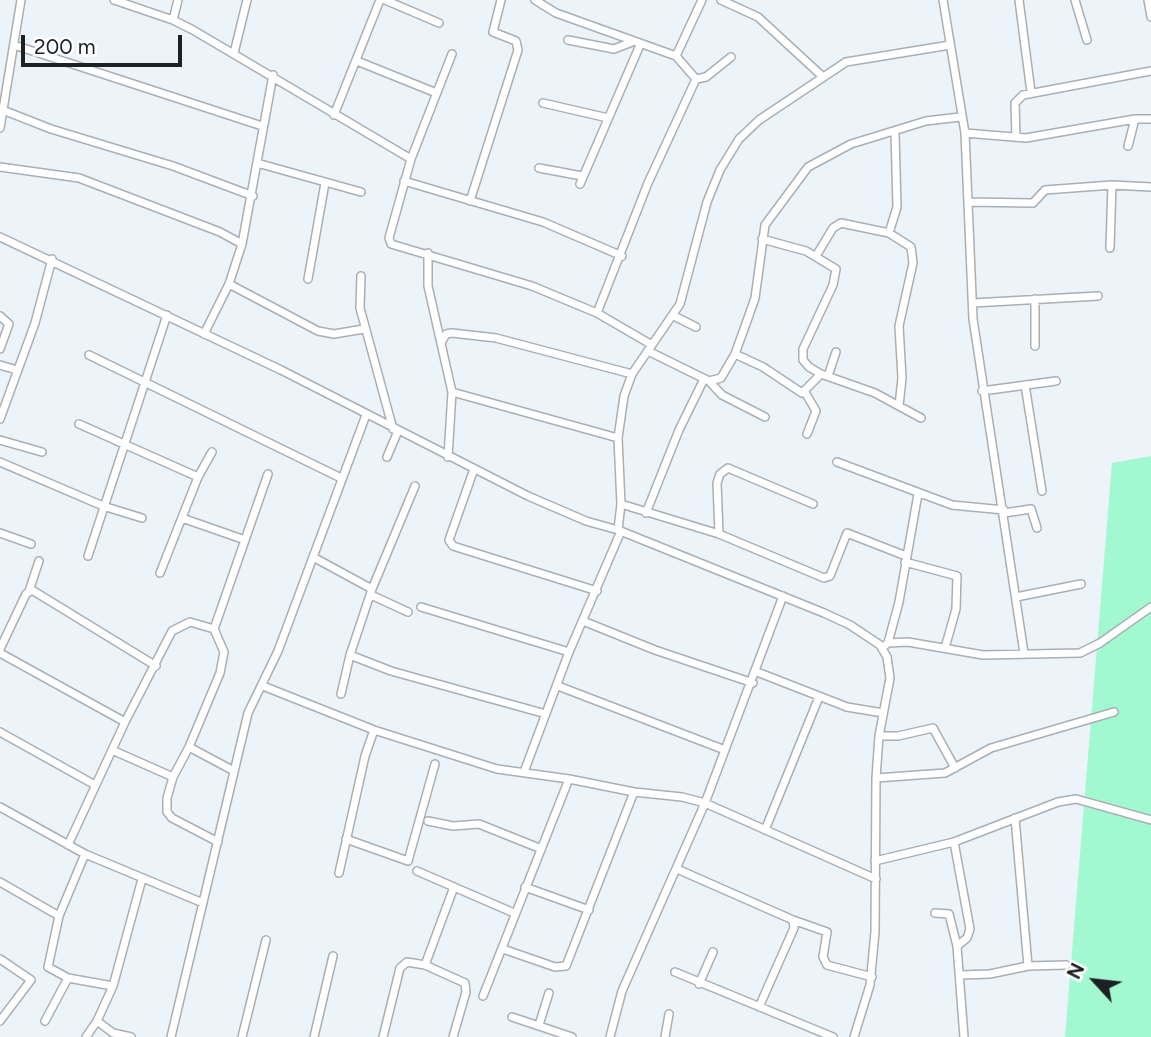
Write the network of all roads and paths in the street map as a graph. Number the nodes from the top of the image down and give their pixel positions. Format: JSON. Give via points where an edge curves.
{"nodes":[{"id":1,"x":22,"y":0,"type":"edge"},
{"id":2,"x":114,"y":0,"type":"edge"},
{"id":3,"x":178,"y":0,"type":"edge"},
{"id":4,"x":247,"y":0,"type":"edge"},
{"id":5,"x":383,"y":0,"type":"edge"},
{"id":6,"x":501,"y":0,"type":"edge"},
{"id":7,"x":535,"y":0,"type":"edge"},
{"id":8,"x":702,"y":0,"type":"edge"},
{"id":9,"x":721,"y":0,"type":"edge"},
{"id":10,"x":943,"y":0,"type":"edge"},
{"id":11,"x":1019,"y":0,"type":"edge"},
{"id":12,"x":1075,"y":0,"type":"edge"},
{"id":13,"x":1148,"y":0,"type":"edge"},
{"id":14,"x":1151,"y":17,"type":"edge"},
{"id":15,"x":173,"y":20,"type":"junction"},
{"id":16,"x":439,"y":23,"type":"dead end"},
{"id":17,"x":568,"y":40,"type":"dead end"},
{"id":18,"x":1087,"y":40,"type":"dead end"},
{"id":19,"x":636,"y":43,"type":"junction"},
{"id":20,"x":14,"y":45,"type":"junction"},
{"id":21,"x":950,"y":45,"type":"junction"},
{"id":22,"x":234,"y":53,"type":"junction"},
{"id":23,"x":452,"y":54,"type":"dead end"},
{"id":24,"x":676,"y":56,"type":"junction"},
{"id":25,"x":731,"y":57,"type":"dead end"},
{"id":26,"x":357,"y":61,"type":"junction"},
{"id":27,"x":1151,"y":71,"type":"edge"},
{"id":28,"x":274,"y":75,"type":"junction"},
{"id":29,"x":822,"y":76,"type":"junction"},
{"id":30,"x":696,"y":79,"type":"junction"},
{"id":31,"x":1031,"y":92,"type":"junction"},
{"id":32,"x":435,"y":93,"type":"junction"},
{"id":33,"x":543,"y":103,"type":"dead end"},
{"id":34,"x":2,"y":110,"type":"edge"},
{"id":35,"x":334,"y":115,"type":"junction"},
{"id":36,"x":960,"y":117,"type":"junction"},
{"id":37,"x":608,"y":118,"type":"junction"},
{"id":38,"x":1135,"y":119,"type":"junction"},
{"id":39,"x":1151,"y":119,"type":"edge"},
{"id":40,"x":262,"y":126,"type":"junction"},
{"id":41,"x":0,"y":128,"type":"edge"},
{"id":42,"x":895,"y":132,"type":"junction"},
{"id":43,"x":965,"y":133,"type":"junction"},
{"id":44,"x":1016,"y":136,"type":"junction"},
{"id":45,"x":1128,"y":146,"type":"dead end"},
{"id":46,"x":411,"y":159,"type":"junction"},
{"id":47,"x":257,"y":163,"type":"junction"},
{"id":48,"x":0,"y":167,"type":"edge"},
{"id":49,"x":539,"y":168,"type":"dead end"},
{"id":50,"x":404,"y":181,"type":"junction"},
{"id":51,"x":325,"y":183,"type":"junction"},
{"id":52,"x":1112,"y":186,"type":"junction"},
{"id":53,"x":1151,"y":187,"type":"edge"},
{"id":54,"x":361,"y":192,"type":"dead end"},
{"id":55,"x":253,"y":196,"type":"junction"},
{"id":56,"x":470,"y":201,"type":"junction"},
{"id":57,"x":968,"y":202,"type":"junction"},
{"id":58,"x":889,"y":233,"type":"junction"},
{"id":59,"x":0,"y":237,"type":"edge"},
{"id":60,"x":762,"y":239,"type":"junction"},
{"id":61,"x":242,"y":244,"type":"junction"},
{"id":62,"x":1110,"y":248,"type":"dead end"},
{"id":63,"x":428,"y":253,"type":"junction"},
{"id":64,"x":622,"y":256,"type":"junction"},
{"id":65,"x":816,"y":256,"type":"junction"},
{"id":66,"x":52,"y":259,"type":"junction"},
{"id":67,"x":361,"y":276,"type":"dead end"},
{"id":68,"x":308,"y":279,"type":"dead end"},
{"id":69,"x":229,"y":284,"type":"junction"},
{"id":70,"x":1098,"y":296,"type":"dead end"},
{"id":71,"x":1035,"y":299,"type":"junction"},
{"id":72,"x":973,"y":303,"type":"junction"},
{"id":73,"x":597,"y":313,"type":"junction"},
{"id":74,"x":167,"y":315,"type":"junction"},
{"id":75,"x":0,"y":316,"type":"edge"},
{"id":76,"x":674,"y":316,"type":"junction"},
{"id":77,"x":696,"y":327,"type":"dead end"},
{"id":78,"x":364,"y":329,"type":"junction"},
{"id":79,"x":204,"y":334,"type":"junction"},
{"id":80,"x":441,"y":344,"type":"junction"},
{"id":81,"x":1035,"y":346,"type":"dead end"},
{"id":82,"x":650,"y":348,"type":"junction"},
{"id":83,"x":0,"y":349,"type":"edge"},
{"id":84,"x":836,"y":352,"type":"dead end"},
{"id":85,"x":735,"y":354,"type":"junction"},
{"id":86,"x":89,"y":355,"type":"dead end"},
{"id":87,"x":0,"y":365,"type":"edge"},
{"id":88,"x":17,"y":370,"type":"junction"},
{"id":89,"x":632,"y":374,"type":"junction"},
{"id":90,"x":825,"y":375,"type":"junction"},
{"id":91,"x":707,"y":380,"type":"junction"},
{"id":92,"x":145,"y":381,"type":"junction"},
{"id":93,"x":1056,"y":381,"type":"dead end"},
{"id":94,"x":1025,"y":385,"type":"junction"},
{"id":95,"x":982,"y":391,"type":"junction"},
{"id":96,"x":452,"y":392,"type":"junction"},
{"id":97,"x":805,"y":392,"type":"junction"},
{"id":98,"x":899,"y":406,"type":"junction"},
{"id":99,"x":366,"y":415,"type":"junction"},
{"id":100,"x":765,"y":417,"type":"dead end"},
{"id":101,"x":921,"y":418,"type":"dead end"},
{"id":102,"x":0,"y":419,"type":"edge"},
{"id":103,"x":79,"y":424,"type":"dead end"},
{"id":104,"x":395,"y":430,"type":"junction"},
{"id":105,"x":807,"y":434,"type":"dead end"},
{"id":106,"x":618,"y":438,"type":"junction"},
{"id":107,"x":0,"y":440,"type":"edge"},
{"id":108,"x":124,"y":445,"type":"junction"},
{"id":109,"x":43,"y":452,"type":"dead end"},
{"id":110,"x":212,"y":452,"type":"dead end"},
{"id":111,"x":387,"y":457,"type":"dead end"},
{"id":112,"x":448,"y":457,"type":"junction"},
{"id":113,"x":0,"y":461,"type":"edge"},
{"id":114,"x":838,"y":462,"type":"dead end"},
{"id":115,"x":474,"y":468,"type":"junction"},
{"id":116,"x":268,"y":474,"type":"dead end"},
{"id":117,"x":198,"y":477,"type":"junction"},
{"id":118,"x":341,"y":478,"type":"junction"},
{"id":119,"x":415,"y":486,"type":"dead end"},
{"id":120,"x":1042,"y":491,"type":"dead end"},
{"id":121,"x":918,"y":494,"type":"junction"},
{"id":122,"x":621,"y":504,"type":"junction"},
{"id":123,"x":813,"y":504,"type":"dead end"},
{"id":124,"x":103,"y":506,"type":"junction"},
{"id":125,"x":1004,"y":511,"type":"junction"},
{"id":126,"x":646,"y":513,"type":"junction"},
{"id":127,"x":142,"y":517,"type":"dead end"},
{"id":128,"x":182,"y":518,"type":"junction"},
{"id":129,"x":1037,"y":528,"type":"dead end"},
{"id":130,"x":620,"y":531,"type":"junction"},
{"id":131,"x":0,"y":533,"type":"edge"},
{"id":132,"x":719,"y":534,"type":"junction"},
{"id":133,"x":245,"y":540,"type":"junction"},
{"id":134,"x":31,"y":544,"type":"dead end"},
{"id":135,"x":88,"y":556,"type":"dead end"},
{"id":136,"x":313,"y":557,"type":"junction"},
{"id":137,"x":905,"y":559,"type":"junction"},
{"id":138,"x":39,"y":561,"type":"dead end"},
{"id":139,"x":160,"y":573,"type":"dead end"},
{"id":140,"x":1081,"y":584,"type":"dead end"},
{"id":141,"x":29,"y":591,"type":"junction"},
{"id":142,"x":597,"y":591,"type":"junction"},
{"id":143,"x":372,"y":592,"type":"junction"},
{"id":144,"x":783,"y":596,"type":"junction"},
{"id":145,"x":1016,"y":597,"type":"junction"},
{"id":146,"x":421,"y":607,"type":"dead end"},
{"id":147,"x":1151,"y":607,"type":"edge"},
{"id":148,"x":408,"y":612,"type":"dead end"},
{"id":149,"x":583,"y":621,"type":"junction"},
{"id":150,"x":214,"y":629,"type":"junction"},
{"id":151,"x":885,"y":646,"type":"junction"},
{"id":152,"x":945,"y":648,"type":"junction"},
{"id":153,"x":0,"y":651,"type":"edge"},
{"id":154,"x":569,"y":652,"type":"junction"},
{"id":155,"x":1024,"y":653,"type":"junction"},
{"id":156,"x":350,"y":655,"type":"junction"},
{"id":157,"x":156,"y":666,"type":"junction"},
{"id":158,"x":757,"y":672,"type":"junction"},
{"id":159,"x":753,"y":683,"type":"junction"},
{"id":160,"x":263,"y":686,"type":"junction"},
{"id":161,"x":558,"y":686,"type":"junction"},
{"id":162,"x":341,"y":694,"type":"dead end"},
{"id":163,"x":819,"y":697,"type":"junction"},
{"id":164,"x":1114,"y":712,"type":"dead end"},
{"id":165,"x":883,"y":713,"type":"junction"},
{"id":166,"x":546,"y":714,"type":"junction"},
{"id":167,"x":125,"y":722,"type":"junction"},
{"id":168,"x":374,"y":730,"type":"junction"},
{"id":169,"x":0,"y":732,"type":"edge"},
{"id":170,"x":878,"y":736,"type":"junction"},
{"id":171,"x":189,"y":747,"type":"junction"},
{"id":172,"x":112,"y":750,"type":"junction"},
{"id":173,"x":725,"y":750,"type":"junction"},
{"id":174,"x":435,"y":764,"type":"dead end"},
{"id":175,"x":955,"y":768,"type":"junction"},
{"id":176,"x":234,"y":771,"type":"junction"},
{"id":177,"x":524,"y":772,"type":"junction"},
{"id":178,"x":173,"y":777,"type":"junction"},
{"id":179,"x":876,"y":778,"type":"junction"},
{"id":180,"x":569,"y":779,"type":"junction"},
{"id":181,"x":95,"y":785,"type":"junction"},
{"id":182,"x":634,"y":792,"type":"junction"},
{"id":183,"x":705,"y":803,"type":"junction"},
{"id":184,"x":0,"y":807,"type":"edge"},
{"id":185,"x":1015,"y":818,"type":"junction"},
{"id":186,"x":1151,"y":820,"type":"edge"},
{"id":187,"x":428,"y":821,"type":"dead end"},
{"id":188,"x":765,"y":830,"type":"junction"},
{"id":189,"x":346,"y":839,"type":"junction"},
{"id":190,"x":218,"y":842,"type":"junction"},
{"id":191,"x":954,"y":842,"type":"junction"},
{"id":192,"x":68,"y":845,"type":"junction"},
{"id":193,"x":539,"y":848,"type":"junction"},
{"id":194,"x":85,"y":854,"type":"junction"},
{"id":195,"x":875,"y":861,"type":"junction"},
{"id":196,"x":677,"y":869,"type":"junction"},
{"id":197,"x":417,"y":871,"type":"dead end"},
{"id":198,"x":339,"y":873,"type":"dead end"},
{"id":199,"x":142,"y":879,"type":"junction"},
{"id":200,"x":876,"y":879,"type":"junction"},
{"id":201,"x":0,"y":882,"type":"edge"},
{"id":202,"x":454,"y":887,"type":"junction"},
{"id":203,"x":525,"y":887,"type":"junction"},
{"id":204,"x":203,"y":904,"type":"junction"},
{"id":205,"x":589,"y":910,"type":"junction"},
{"id":206,"x":514,"y":913,"type":"junction"},
{"id":207,"x":935,"y":913,"type":"dead end"},
{"id":208,"x":58,"y":916,"type":"junction"},
{"id":209,"x":793,"y":920,"type":"junction"},
{"id":210,"x":266,"y":940,"type":"dead end"},
{"id":211,"x":957,"y":946,"type":"junction"},
{"id":212,"x":503,"y":949,"type":"junction"},
{"id":213,"x":713,"y":952,"type":"dead end"},
{"id":214,"x":333,"y":956,"type":"dead end"},
{"id":215,"x":0,"y":959,"type":"edge"},
{"id":216,"x":425,"y":965,"type":"junction"},
{"id":217,"x":1066,"y":965,"type":"dead end"},
{"id":218,"x":1028,"y":966,"type":"junction"},
{"id":219,"x":675,"y":972,"type":"dead end"},
{"id":220,"x":960,"y":975,"type":"junction"},
{"id":221,"x":872,"y":977,"type":"junction"},
{"id":222,"x":68,"y":978,"type":"junction"},
{"id":223,"x":699,"y":984,"type":"junction"},
{"id":224,"x":113,"y":986,"type":"junction"},
{"id":225,"x":549,"y":993,"type":"dead end"},
{"id":226,"x":483,"y":996,"type":"dead end"},
{"id":227,"x":759,"y":1007,"type":"junction"},
{"id":228,"x":669,"y":1014,"type":"dead end"},
{"id":229,"x":512,"y":1017,"type":"dead end"},
{"id":230,"x":0,"y":1021,"type":"edge"},
{"id":231,"x":45,"y":1021,"type":"dead end"},
{"id":232,"x":97,"y":1021,"type":"junction"},
{"id":233,"x":539,"y":1025,"type":"junction"},
{"id":234,"x":86,"y":1037,"type":"edge"},
{"id":235,"x":131,"y":1037,"type":"edge"},
{"id":236,"x":171,"y":1037,"type":"edge"},
{"id":237,"x":242,"y":1037,"type":"edge"},
{"id":238,"x":314,"y":1037,"type":"edge"},
{"id":239,"x":383,"y":1037,"type":"edge"},
{"id":240,"x":453,"y":1037,"type":"edge"},
{"id":241,"x":572,"y":1037,"type":"edge"},
{"id":242,"x":610,"y":1037,"type":"edge"},
{"id":243,"x":665,"y":1037,"type":"edge"},
{"id":244,"x":833,"y":1037,"type":"edge"},
{"id":245,"x":854,"y":1037,"type":"edge"},
{"id":246,"x":964,"y":1037,"type":"edge"}],
"edges":[{"from":1,"to":20,"type":"street"},
{"from":2,"to":15,"type":"street"},
{"from":3,"to":15,"type":"street"},
{"from":4,"to":22,"type":"street"},
{"from":5,"to":16,"type":"street"},
{"from":5,"to":26,"type":"street"},
{"from":6,"to":56,"type":"street","via":[[493,32],[516,41],[518,50]]},
{"from":7,"to":19,"type":"street","via":[[556,13]]},
{"from":8,"to":24,"type":"street"},
{"from":9,"to":29,"type":"street","via":[[758,17]]},
{"from":10,"to":21,"type":"street"},
{"from":11,"to":31,"type":"street"},
{"from":12,"to":18,"type":"street"},
{"from":13,"to":14,"type":"street"},
{"from":15,"to":22,"type":"street"},
{"from":17,"to":19,"type":"street","via":[[614,49]]},
{"from":19,"to":24,"type":"street"},
{"from":19,"to":37,"type":"street"},
{"from":20,"to":34,"type":"street"},
{"from":20,"to":40,"type":"street"},
{"from":21,"to":29,"type":"street","via":[[852,61]]},
{"from":21,"to":36,"type":"street"},
{"from":22,"to":28,"type":"street"},
{"from":23,"to":32,"type":"street"},
{"from":24,"to":30,"type":"street"},
{"from":25,"to":30,"type":"street","via":[[706,77]]},
{"from":26,"to":32,"type":"street"},
{"from":26,"to":35,"type":"street"},
{"from":27,"to":31,"type":"street"},
{"from":28,"to":35,"type":"street"},
{"from":28,"to":40,"type":"street"},
{"from":29,"to":76,"type":"street","via":[[747,129],[724,162]]},
{"from":30,"to":64,"type":"street","via":[[648,183]]},
{"from":31,"to":44,"type":"street","via":[[1016,100]]},
{"from":32,"to":46,"type":"street"},
{"from":33,"to":37,"type":"street"},
{"from":34,"to":41,"type":"street"},
{"from":34,"to":55,"type":"street"},
{"from":35,"to":46,"type":"street"},
{"from":36,"to":42,"type":"street","via":[[926,121]]},
{"from":36,"to":43,"type":"street"},
{"from":37,"to":49,"type":"street","via":[[581,180]]},
{"from":38,"to":39,"type":"street"},
{"from":38,"to":44,"type":"street","via":[[1040,137]]},
{"from":38,"to":45,"type":"street"},
{"from":40,"to":47,"type":"street"},
{"from":42,"to":58,"type":"street","via":[[897,207]]},
{"from":42,"to":60,"type":"street","via":[[851,144],[808,167],[769,214]]},
{"from":43,"to":44,"type":"street"},
{"from":43,"to":57,"type":"street"},
{"from":46,"to":50,"type":"street"},
{"from":47,"to":51,"type":"street"},
{"from":47,"to":55,"type":"street"},
{"from":48,"to":61,"type":"street","via":[[79,178]]},
{"from":50,"to":56,"type":"street"},
{"from":50,"to":63,"type":"street","via":[[390,241]]},
{"from":51,"to":54,"type":"street"},
{"from":51,"to":68,"type":"street"},
{"from":52,"to":53,"type":"street"},
{"from":52,"to":57,"type":"street","via":[[1045,190],[1033,203]]},
{"from":52,"to":62,"type":"street"},
{"from":55,"to":61,"type":"street"},
{"from":56,"to":64,"type":"street","via":[[542,222]]},
{"from":57,"to":72,"type":"street"},
{"from":58,"to":65,"type":"street","via":[[841,223]]},
{"from":58,"to":98,"type":"street","via":[[911,247],[914,255],[899,326]]},
{"from":59,"to":66,"type":"street"},
{"from":60,"to":65,"type":"street"},
{"from":60,"to":85,"type":"street","via":[[755,298]]},
{"from":61,"to":69,"type":"street"},
{"from":63,"to":73,"type":"street","via":[[532,286]]},
{"from":63,"to":80,"type":"street","via":[[428,286]]},
{"from":64,"to":73,"type":"street"},
{"from":65,"to":90,"type":"street","via":[[837,272],[802,355],[809,367]]},
{"from":66,"to":74,"type":"street"},
{"from":66,"to":88,"type":"street"},
{"from":67,"to":78,"type":"street"},
{"from":69,"to":78,"type":"street","via":[[318,331],[334,334]]},
{"from":69,"to":79,"type":"street"},
{"from":70,"to":71,"type":"street"},
{"from":71,"to":72,"type":"street"},
{"from":71,"to":81,"type":"street"},
{"from":72,"to":95,"type":"street"},
{"from":73,"to":82,"type":"street"},
{"from":74,"to":79,"type":"street"},
{"from":74,"to":92,"type":"street"},
{"from":75,"to":83,"type":"street","via":[[9,324]]},
{"from":76,"to":77,"type":"street"},
{"from":76,"to":82,"type":"street"},
{"from":78,"to":104,"type":"street"},
{"from":79,"to":99,"type":"street"},
{"from":80,"to":89,"type":"street","via":[[446,334],[452,333],[496,338]]},
{"from":80,"to":96,"type":"street"},
{"from":82,"to":89,"type":"street"},
{"from":82,"to":91,"type":"street"},
{"from":84,"to":90,"type":"street"},
{"from":85,"to":91,"type":"street","via":[[721,378]]},
{"from":85,"to":97,"type":"street"},
{"from":86,"to":92,"type":"street"},
{"from":87,"to":88,"type":"street"},
{"from":88,"to":102,"type":"street"},
{"from":89,"to":106,"type":"street","via":[[622,403]]},
{"from":90,"to":97,"type":"street"},
{"from":90,"to":98,"type":"street"},
{"from":91,"to":100,"type":"street","via":[[722,395]]},
{"from":91,"to":126,"type":"street","via":[[679,430]]},
{"from":92,"to":108,"type":"street"},
{"from":92,"to":118,"type":"street"},
{"from":93,"to":94,"type":"street"},
{"from":94,"to":95,"type":"street"},
{"from":94,"to":120,"type":"street"},
{"from":95,"to":125,"type":"street"},
{"from":96,"to":106,"type":"street"},
{"from":96,"to":112,"type":"street"},
{"from":97,"to":105,"type":"street","via":[[816,411]]},
{"from":98,"to":101,"type":"street"},
{"from":99,"to":104,"type":"street"},
{"from":99,"to":118,"type":"street"},
{"from":103,"to":108,"type":"street"},
{"from":104,"to":111,"type":"street"},
{"from":104,"to":112,"type":"street"},
{"from":106,"to":122,"type":"street"},
{"from":107,"to":109,"type":"street"},
{"from":108,"to":117,"type":"street"},
{"from":108,"to":124,"type":"street"},
{"from":110,"to":117,"type":"street"},
{"from":112,"to":115,"type":"street"},
{"from":113,"to":124,"type":"street"},
{"from":114,"to":121,"type":"street"},
{"from":115,"to":130,"type":"street","via":[[586,522]]},
{"from":115,"to":142,"type":"street","via":[[450,544]]},
{"from":116,"to":133,"type":"street"},
{"from":117,"to":128,"type":"street"},
{"from":118,"to":136,"type":"street"},
{"from":119,"to":143,"type":"street"},
{"from":121,"to":125,"type":"street","via":[[965,508]]},
{"from":121,"to":137,"type":"street"},
{"from":122,"to":126,"type":"street"},
{"from":122,"to":130,"type":"street"},
{"from":123,"to":132,"type":"street","via":[[728,468],[717,484]]},
{"from":124,"to":127,"type":"street"},
{"from":124,"to":135,"type":"street"},
{"from":125,"to":129,"type":"street","via":[[1031,509]]},
{"from":125,"to":145,"type":"street"},
{"from":126,"to":132,"type":"street"},
{"from":128,"to":133,"type":"street"},
{"from":128,"to":139,"type":"street"},
{"from":130,"to":142,"type":"street"},
{"from":130,"to":144,"type":"street"},
{"from":131,"to":134,"type":"street"},
{"from":132,"to":137,"type":"street","via":[[824,578],[830,576],[846,534]]},
{"from":133,"to":150,"type":"street"},
{"from":136,"to":143,"type":"street"},
{"from":136,"to":160,"type":"street"},
{"from":137,"to":151,"type":"street","via":[[896,618]]},
{"from":137,"to":152,"type":"street","via":[[957,576],[956,609]]},
{"from":138,"to":141,"type":"street"},
{"from":140,"to":145,"type":"street"},
{"from":141,"to":153,"type":"street"},
{"from":141,"to":157,"type":"street"},
{"from":142,"to":149,"type":"street"},
{"from":143,"to":148,"type":"street"},
{"from":143,"to":156,"type":"street"},
{"from":144,"to":151,"type":"street"},
{"from":144,"to":158,"type":"street"},
{"from":145,"to":155,"type":"street"},
{"from":146,"to":154,"type":"street"},
{"from":147,"to":155,"type":"street","via":[[1085,652]]},
{"from":149,"to":154,"type":"street"},
{"from":149,"to":159,"type":"street"},
{"from":150,"to":157,"type":"street","via":[[198,623],[172,631]]},
{"from":150,"to":171,"type":"street","via":[[225,656]]},
{"from":151,"to":152,"type":"street","via":[[922,643]]},
{"from":151,"to":165,"type":"street","via":[[890,678]]},
{"from":152,"to":155,"type":"street","via":[[982,655]]},
{"from":153,"to":167,"type":"street"},
{"from":154,"to":161,"type":"street"},
{"from":156,"to":162,"type":"street"},
{"from":156,"to":166,"type":"street","via":[[391,671]]},
{"from":157,"to":167,"type":"street"},
{"from":158,"to":159,"type":"street"},
{"from":158,"to":163,"type":"street"},
{"from":159,"to":173,"type":"street"},
{"from":160,"to":168,"type":"street"},
{"from":160,"to":176,"type":"street","via":[[248,713]]},
{"from":161,"to":166,"type":"street"},
{"from":161,"to":173,"type":"street"},
{"from":163,"to":165,"type":"street"},
{"from":163,"to":188,"type":"street"},
{"from":164,"to":175,"type":"street","via":[[991,748]]},
{"from":165,"to":170,"type":"street"},
{"from":166,"to":177,"type":"street"},
{"from":167,"to":172,"type":"street"},
{"from":168,"to":177,"type":"street","via":[[471,762]]},
{"from":168,"to":189,"type":"street"},
{"from":169,"to":181,"type":"street"},
{"from":170,"to":175,"type":"street","via":[[933,728]]},
{"from":170,"to":179,"type":"street"},
{"from":171,"to":176,"type":"street"},
{"from":171,"to":178,"type":"street"},
{"from":172,"to":178,"type":"street"},
{"from":172,"to":181,"type":"street"},
{"from":173,"to":183,"type":"street"},
{"from":174,"to":189,"type":"street","via":[[408,861]]},
{"from":175,"to":179,"type":"street","via":[[921,776]]},
{"from":176,"to":190,"type":"street"},
{"from":177,"to":180,"type":"street"},
{"from":178,"to":190,"type":"street","via":[[167,812]]},
{"from":179,"to":195,"type":"street"},
{"from":180,"to":182,"type":"street"},
{"from":180,"to":193,"type":"street"},
{"from":181,"to":192,"type":"street"},
{"from":182,"to":183,"type":"street"},
{"from":182,"to":205,"type":"street"},
{"from":183,"to":188,"type":"street"},
{"from":183,"to":196,"type":"street"},
{"from":184,"to":192,"type":"street"},
{"from":185,"to":186,"type":"street","via":[[1076,799]]},
{"from":185,"to":191,"type":"street"},
{"from":185,"to":218,"type":"street"},
{"from":187,"to":193,"type":"street","via":[[453,826],[479,824]]},
{"from":188,"to":200,"type":"street"},
{"from":189,"to":198,"type":"street"},
{"from":190,"to":204,"type":"street"},
{"from":191,"to":195,"type":"street"},
{"from":191,"to":211,"type":"street","via":[[970,929]]},
{"from":192,"to":194,"type":"street"},
{"from":193,"to":203,"type":"street"},
{"from":194,"to":199,"type":"street"},
{"from":194,"to":208,"type":"street"},
{"from":195,"to":200,"type":"street"},
{"from":196,"to":209,"type":"street"},
{"from":196,"to":242,"type":"street","via":[[622,991]]},
{"from":197,"to":202,"type":"street"},
{"from":199,"to":204,"type":"street"},
{"from":199,"to":224,"type":"street"},
{"from":200,"to":221,"type":"street"},
{"from":201,"to":208,"type":"street"},
{"from":202,"to":206,"type":"street"},
{"from":202,"to":216,"type":"street"},
{"from":203,"to":205,"type":"street"},
{"from":203,"to":206,"type":"street"},
{"from":204,"to":236,"type":"street"},
{"from":205,"to":212,"type":"street","via":[[563,968]]},
{"from":206,"to":212,"type":"street"},
{"from":207,"to":211,"type":"street","via":[[949,914]]},
{"from":208,"to":222,"type":"street","via":[[48,967]]},
{"from":209,"to":221,"type":"street","via":[[827,932],[823,957],[827,964]]},
{"from":209,"to":227,"type":"street","via":[[794,928]]},
{"from":210,"to":237,"type":"street"},
{"from":211,"to":220,"type":"street"},
{"from":212,"to":226,"type":"street"},
{"from":213,"to":223,"type":"street"},
{"from":214,"to":238,"type":"street"},
{"from":215,"to":230,"type":"street","via":[[31,980]]},
{"from":216,"to":239,"type":"street","via":[[407,962],[400,968]]},
{"from":216,"to":240,"type":"street","via":[[465,983]]},
{"from":217,"to":218,"type":"street"},
{"from":218,"to":220,"type":"street"},
{"from":219,"to":223,"type":"street"},
{"from":220,"to":246,"type":"street"},
{"from":221,"to":245,"type":"street"},
{"from":222,"to":224,"type":"street"},
{"from":222,"to":231,"type":"street"},
{"from":223,"to":227,"type":"street"},
{"from":224,"to":232,"type":"street"},
{"from":225,"to":233,"type":"street"},
{"from":227,"to":244,"type":"street"},
{"from":228,"to":243,"type":"street"},
{"from":229,"to":233,"type":"street"},
{"from":232,"to":234,"type":"street"},
{"from":232,"to":235,"type":"street","via":[[113,1033]]},
{"from":233,"to":241,"type":"street"}]}
